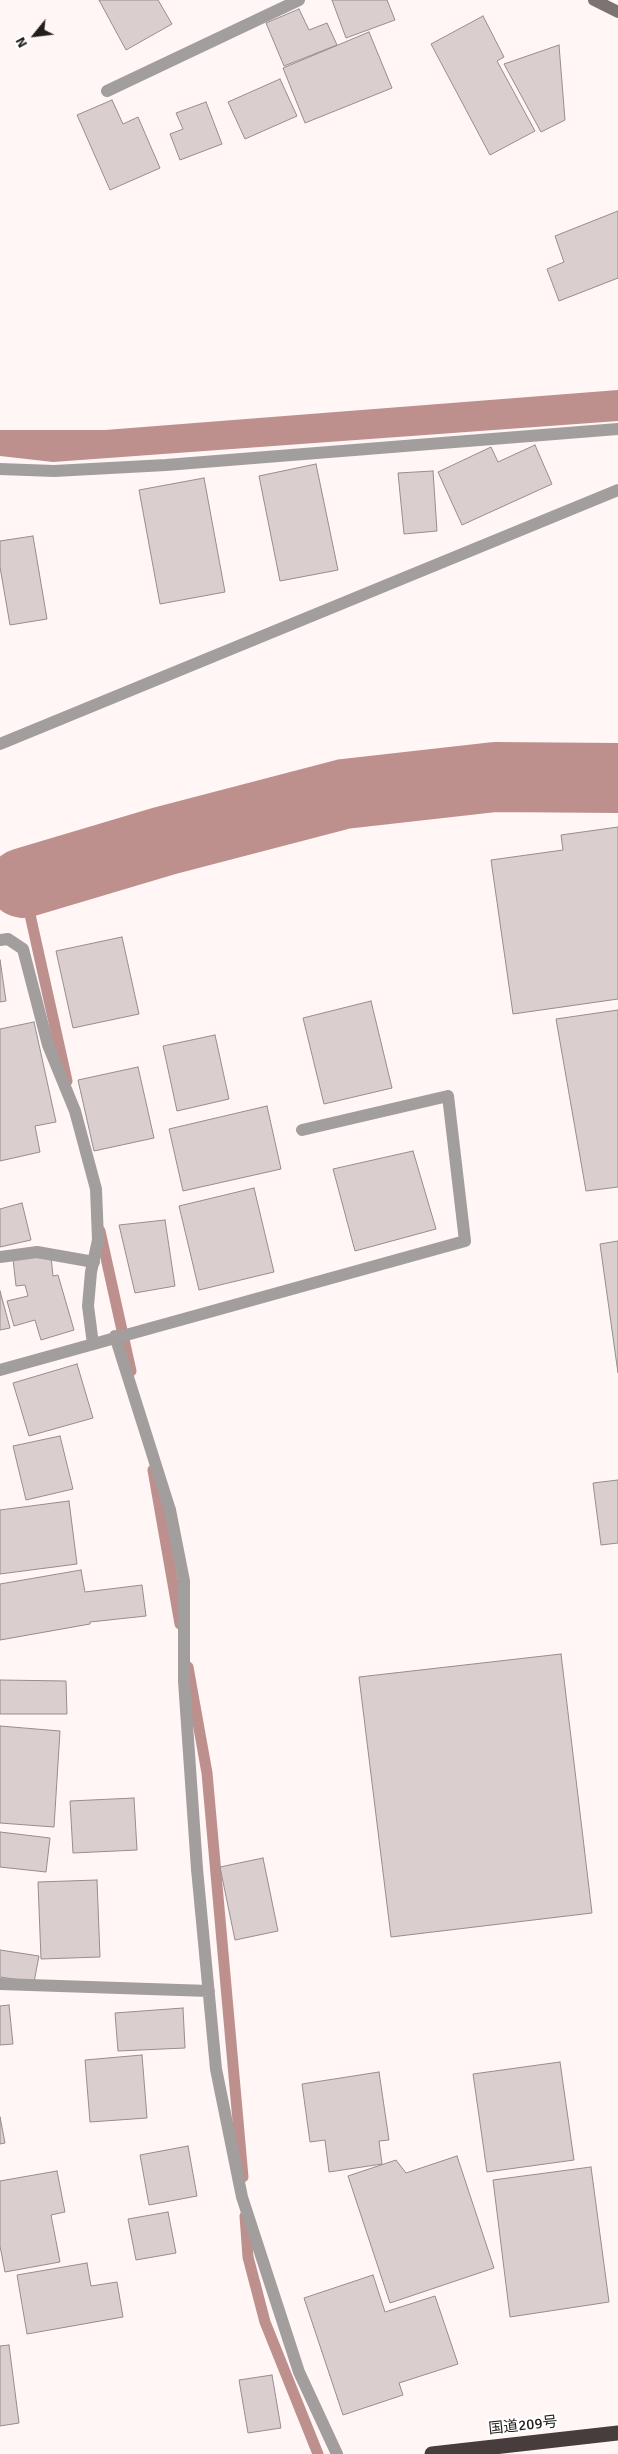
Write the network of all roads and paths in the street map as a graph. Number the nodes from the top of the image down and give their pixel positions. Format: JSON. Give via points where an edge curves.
{"nodes":[{"id":1,"x":299,"y":0,"type":"edge"},
{"id":2,"x":594,"y":0,"type":"edge"},
{"id":3,"x":618,"y":12,"type":"edge"},
{"id":4,"x":107,"y":91,"type":"dead end"},
{"id":5,"x":618,"y":429,"type":"edge"},
{"id":6,"x":0,"y":468,"type":"edge"},
{"id":7,"x":618,"y":490,"type":"edge"},
{"id":8,"x":0,"y":744,"type":"edge"},
{"id":9,"x":0,"y":940,"type":"edge"},
{"id":10,"x":302,"y":1130,"type":"dead end"},
{"id":11,"x":0,"y":1257,"type":"edge"},
{"id":12,"x":94,"y":1262,"type":"junction"},
{"id":13,"x":116,"y":1336,"type":"junction"},
{"id":14,"x":93,"y":1344,"type":"junction"},
{"id":15,"x":0,"y":1370,"type":"edge"},
{"id":16,"x":0,"y":1984,"type":"edge"},
{"id":17,"x":209,"y":1991,"type":"junction"},
{"id":18,"x":618,"y":2433,"type":"edge"},
{"id":19,"x":337,"y":2454,"type":"edge"},
{"id":20,"x":432,"y":2454,"type":"edge"}],
"edges":[{"from":1,"to":4,"type":"street"},
{"from":2,"to":3,"type":"street"},
{"from":5,"to":6,"type":"street","via":[[166,465],[54,471]]},
{"from":7,"to":8,"type":"street"},
{"from":9,"to":12,"type":"street","via":[[8,939],[23,949],[48,1045],[75,1111],[96,1189],[98,1240]]},
{"from":10,"to":13,"type":"street","via":[[448,1096],[465,1241]]},
{"from":11,"to":12,"type":"street","via":[[37,1252]]},
{"from":12,"to":14,"type":"street","via":[[88,1306]]},
{"from":13,"to":14,"type":"street"},
{"from":13,"to":17,"type":"street","via":[[170,1510],[184,1581],[184,1681]]},
{"from":14,"to":15,"type":"street"},
{"from":16,"to":17,"type":"street"},
{"from":17,"to":19,"type":"street","via":[[216,2070],[242,2197],[299,2372]]},
{"from":18,"to":20,"type":"highway","name":"国道209号"}]}
